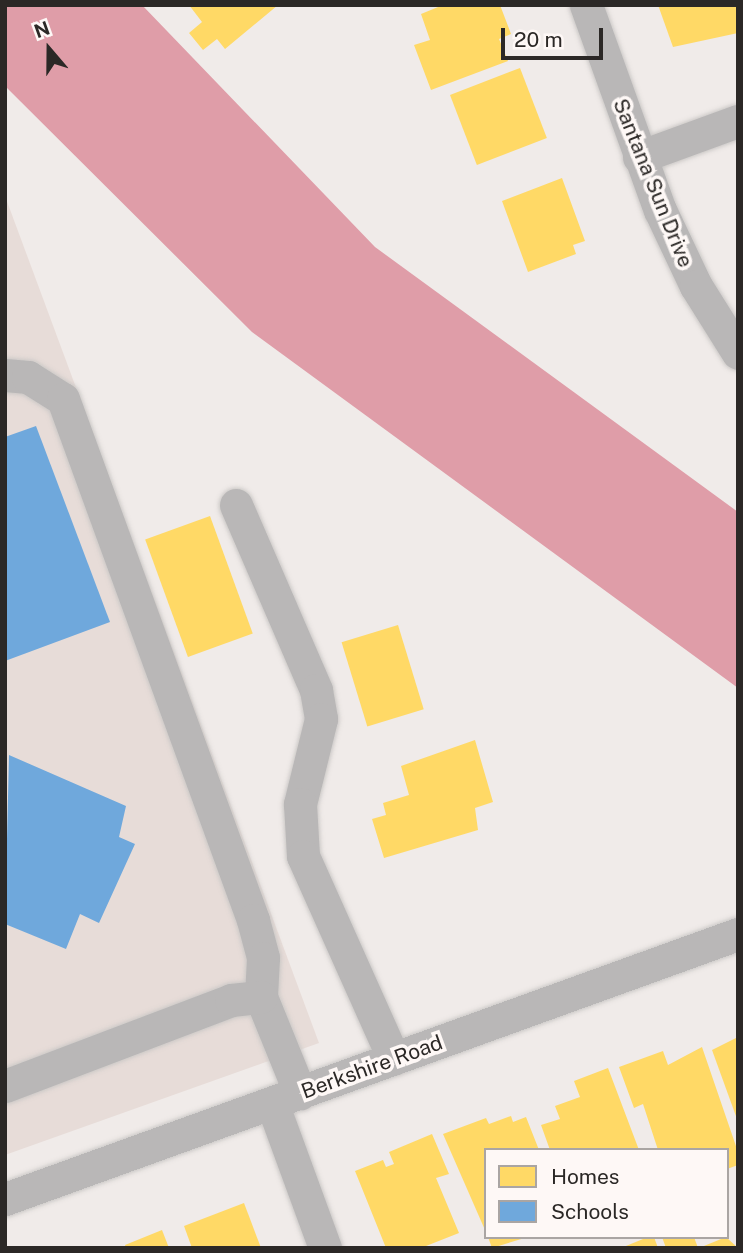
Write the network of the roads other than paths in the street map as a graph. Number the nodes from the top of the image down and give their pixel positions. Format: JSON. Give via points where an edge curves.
{"nodes":[{"id":1,"x":586,"y":5,"type":"edge"},
{"id":2,"x":738,"y":121,"type":"edge"},
{"id":3,"x":639,"y":157,"type":"junction"},
{"id":4,"x":738,"y":353,"type":"edge"},
{"id":5,"x":5,"y":375,"type":"edge"},
{"id":6,"x":236,"y":505,"type":"dead end"},
{"id":7,"x":738,"y":934,"type":"edge"},
{"id":8,"x":261,"y":997,"type":"junction"},
{"id":9,"x":394,"y":1059,"type":"junction"},
{"id":10,"x":5,"y":1086,"type":"edge"},
{"id":11,"x":286,"y":1098,"type":"junction"},
{"id":12,"x":5,"y":1199,"type":"edge"},
{"id":13,"x":325,"y":1248,"type":"edge"}],
"edges":[{"from":1,"to":3,"type":"street","name":"Santana Sun Drive"},
{"from":2,"to":3,"type":"street"},
{"from":3,"to":4,"type":"street","name":"Santana Sun Drive","via":[[696,286]]},
{"from":5,"to":8,"type":"street","via":[[29,377],[63,399],[253,920],[263,958]]},
{"from":6,"to":9,"type":"street","via":[[316,690],[321,719],[300,804],[303,856]]},
{"from":7,"to":9,"type":"street","name":"Berkshire Road"},
{"from":8,"to":10,"type":"street","via":[[231,1000]]},
{"from":8,"to":11,"type":"street"},
{"from":9,"to":11,"type":"street","name":"Berkshire Road"},
{"from":11,"to":12,"type":"street","name":"Berkshire Road"},
{"from":11,"to":13,"type":"street"}]}
